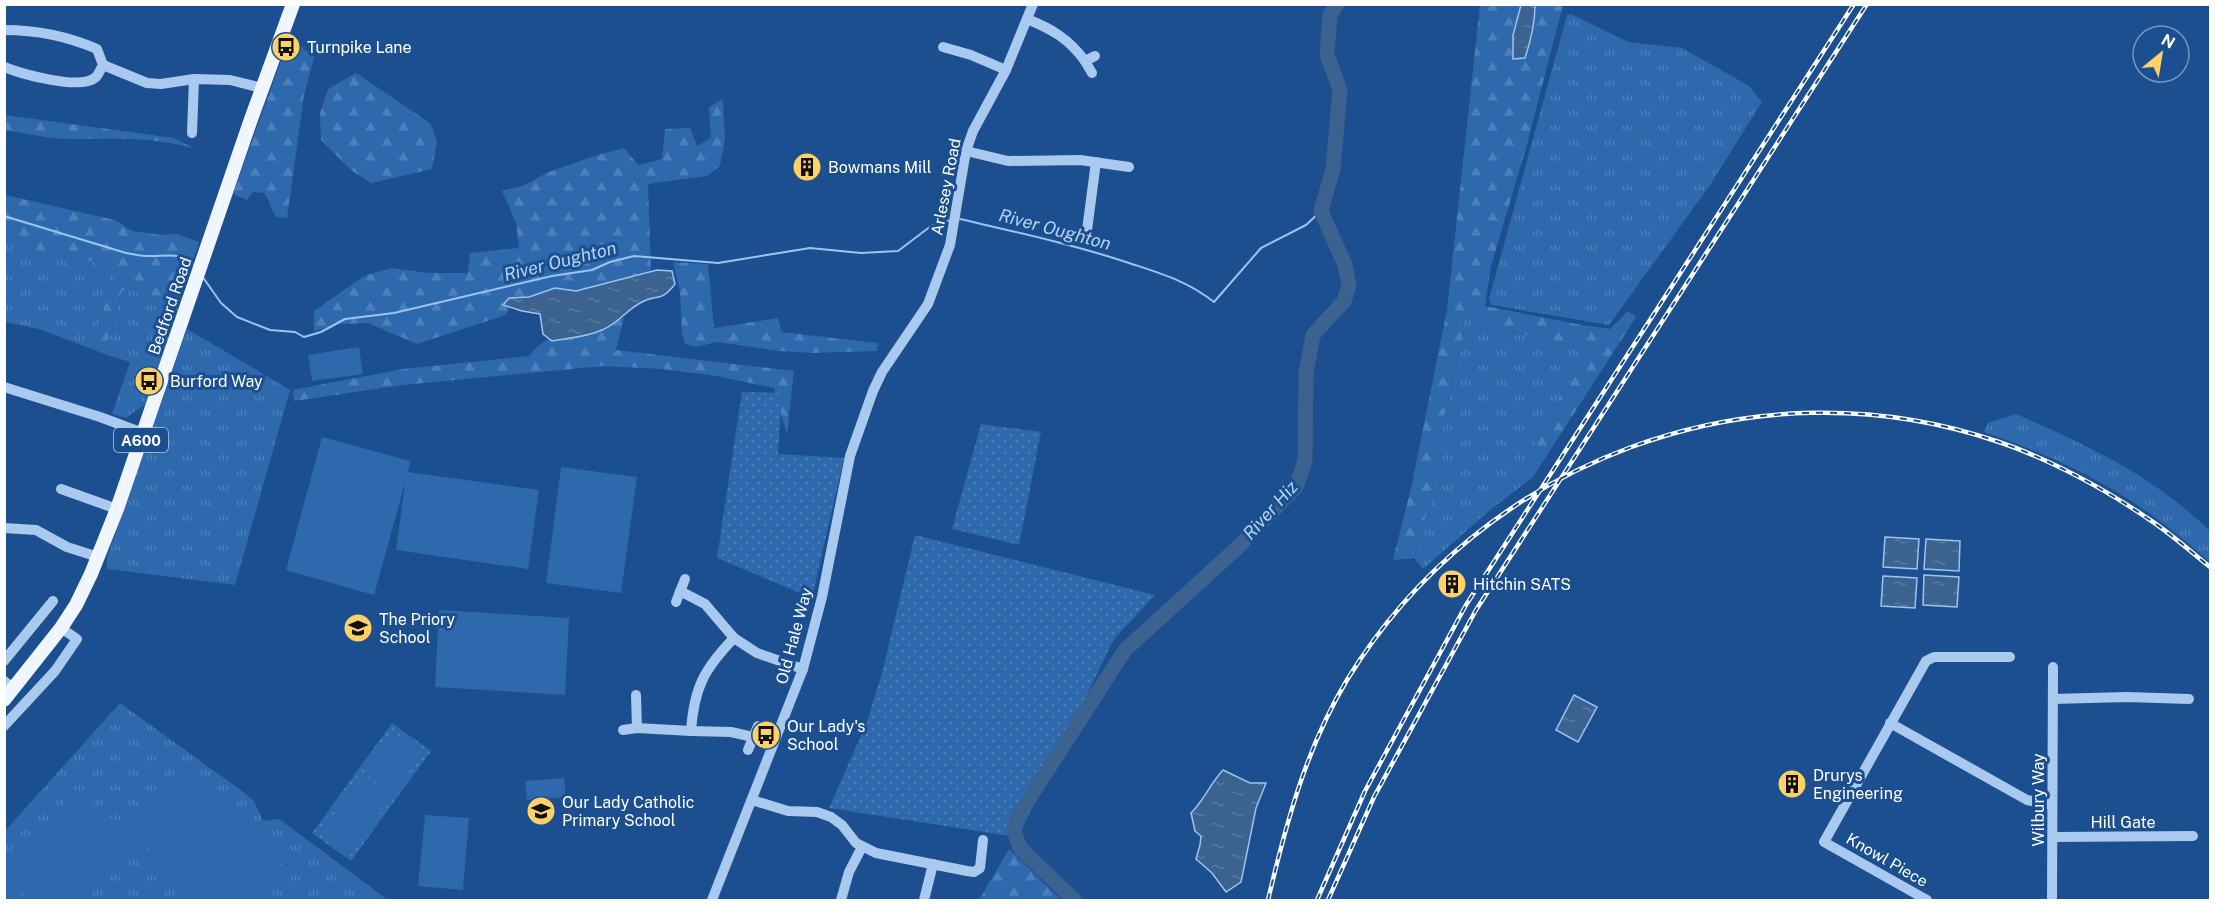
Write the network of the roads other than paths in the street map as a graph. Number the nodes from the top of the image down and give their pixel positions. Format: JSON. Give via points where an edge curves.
{"nodes":[{"id":1,"x":293,"y":4,"type":"edge"},
{"id":2,"x":1034,"y":4,"type":"edge"},
{"id":3,"x":1027,"y":19,"type":"junction"},
{"id":4,"x":4,"y":30,"type":"edge"},
{"id":5,"x":943,"y":47,"type":"dead end"},
{"id":6,"x":103,"y":65,"type":"junction"},
{"id":7,"x":4,"y":67,"type":"edge"},
{"id":8,"x":1006,"y":70,"type":"junction"},
{"id":9,"x":1092,"y":73,"type":"dead end"},
{"id":10,"x":194,"y":78,"type":"junction"},
{"id":11,"x":262,"y":88,"type":"junction"},
{"id":12,"x":192,"y":133,"type":"dead end"},
{"id":13,"x":966,"y":150,"type":"junction"},
{"id":14,"x":1096,"y":162,"type":"junction"},
{"id":15,"x":1129,"y":167,"type":"dead end"},
{"id":16,"x":1087,"y":230,"type":"dead end"},
{"id":17,"x":882,"y":372,"type":"joint"},
{"id":18,"x":4,"y":387,"type":"edge"},
{"id":19,"x":143,"y":433,"type":"junction"},
{"id":20,"x":61,"y":489,"type":"dead end"},
{"id":21,"x":117,"y":510,"type":"junction"},
{"id":22,"x":4,"y":528,"type":"edge"},
{"id":23,"x":98,"y":557,"type":"junction"},
{"id":24,"x":685,"y":579,"type":"dead end"},
{"id":25,"x":680,"y":591,"type":"junction"},
{"id":26,"x":53,"y":601,"type":"dead end"},
{"id":27,"x":676,"y":602,"type":"dead end"},
{"id":28,"x":61,"y":628,"type":"junction"},
{"id":29,"x":734,"y":638,"type":"junction"},
{"id":30,"x":2010,"y":657,"type":"dead end"},
{"id":31,"x":4,"y":661,"type":"edge"},
{"id":32,"x":2053,"y":667,"type":"dead end"},
{"id":33,"x":803,"y":669,"type":"junction"},
{"id":34,"x":10,"y":685,"type":"edge"},
{"id":35,"x":636,"y":695,"type":"dead end"},
{"id":36,"x":2053,"y":699,"type":"junction"},
{"id":37,"x":2189,"y":699,"type":"dead end"},
{"id":38,"x":4,"y":700,"type":"edge"},
{"id":39,"x":1890,"y":723,"type":"junction"},
{"id":40,"x":4,"y":726,"type":"edge"},
{"id":41,"x":637,"y":728,"type":"junction"},
{"id":42,"x":623,"y":730,"type":"dead end"},
{"id":43,"x":691,"y":731,"type":"junction"},
{"id":44,"x":748,"y":750,"type":"dead end"},
{"id":45,"x":752,"y":800,"type":"junction"},
{"id":46,"x":2052,"y":805,"type":"junction"},
{"id":47,"x":2193,"y":836,"type":"dead end"},
{"id":48,"x":2053,"y":837,"type":"junction"},
{"id":49,"x":983,"y":840,"type":"dead end"},
{"id":50,"x":862,"y":847,"type":"junction"},
{"id":51,"x":933,"y":864,"type":"junction"},
{"id":52,"x":712,"y":900,"type":"edge"},
{"id":53,"x":842,"y":900,"type":"edge"},
{"id":54,"x":924,"y":900,"type":"edge"},
{"id":55,"x":1927,"y":900,"type":"edge"},
{"id":56,"x":2052,"y":900,"type":"edge"}],
"edges":[{"from":1,"to":11,"type":"main road","name":"Bedford Road","number":"A600"},
{"from":2,"to":3,"type":"street","name":"Arlesey Road"},
{"from":3,"to":8,"type":"street","name":"Arlesey Road"},
{"from":3,"to":9,"type":"street","via":[[1059,33],[1090,58]]},
{"from":4,"to":6,"type":"street","via":[[30,30],[77,41],[97,49]]},
{"from":5,"to":8,"type":"street"},
{"from":6,"to":7,"type":"street","via":[[95,78],[82,82],[52,80]]},
{"from":6,"to":10,"type":"street","via":[[161,84]]},
{"from":8,"to":13,"type":"street","name":"Arlesey Road"},
{"from":10,"to":11,"type":"street","via":[[230,80]]},
{"from":10,"to":12,"type":"street"},
{"from":11,"to":19,"type":"main road","name":"Bedford Road","number":"A600"},
{"from":13,"to":14,"type":"street","via":[[1008,161]]},
{"from":13,"to":17,"type":"street","name":"Arlesey Road","via":[[950,245],[933,292]]},
{"from":14,"to":15,"type":"street"},
{"from":14,"to":16,"type":"street"},
{"from":17,"to":33,"type":"street","name":"Old Hale Way","via":[[850,456],[822,597]]},
{"from":18,"to":19,"type":"street"},
{"from":19,"to":21,"type":"main road","name":"Bedford Road","number":"A600"},
{"from":20,"to":21,"type":"street"},
{"from":21,"to":23,"type":"main road","name":"Bedford Road","number":"A600"},
{"from":22,"to":23,"type":"street","via":[[36,530],[67,547]]},
{"from":23,"to":28,"type":"main road","name":"Bedford Road","number":"A600"},
{"from":24,"to":25,"type":"street"},
{"from":25,"to":27,"type":"street"},
{"from":25,"to":29,"type":"street","via":[[705,604]]},
{"from":26,"to":31,"type":"street"},
{"from":28,"to":34,"type":"main road","name":"Bedford Road","number":"A600"},
{"from":28,"to":40,"type":"street","via":[[77,639],[55,671]]},
{"from":29,"to":33,"type":"street","via":[[757,653]]},
{"from":29,"to":43,"type":"street","via":[[701,680],[693,705]]},
{"from":30,"to":39,"type":"street","name":"Knowl Piece","via":[[1929,659]]},
{"from":32,"to":36,"type":"street","name":"Wilbury Way"},
{"from":33,"to":45,"type":"street","name":"Old Hale Way"},
{"from":34,"to":38,"type":"main road","name":"Bedford Road","number":"A600"},
{"from":35,"to":41,"type":"street"},
{"from":36,"to":37,"type":"street"},
{"from":36,"to":46,"type":"street","name":"Wilbury Way"},
{"from":39,"to":46,"type":"street","via":[[2027,800]]},
{"from":39,"to":55,"type":"street","name":"Knowl Piece","via":[[1824,842]]},
{"from":41,"to":42,"type":"street"},
{"from":41,"to":43,"type":"street"},
{"from":43,"to":44,"type":"street","via":[[755,732]]},
{"from":45,"to":50,"type":"street","via":[[788,811],[817,812],[831,817]]},
{"from":45,"to":52,"type":"street","name":"Old Hale Way"},
{"from":46,"to":48,"type":"street","name":"Wilbury Way"},
{"from":47,"to":48,"type":"street","name":"Hill Gate"},
{"from":48,"to":56,"type":"street","name":"Wilbury Way"},
{"from":49,"to":51,"type":"street","via":[[980,868],[974,872]]},
{"from":50,"to":51,"type":"street"},
{"from":50,"to":53,"type":"street","via":[[849,872]]},
{"from":51,"to":54,"type":"street"}]}
